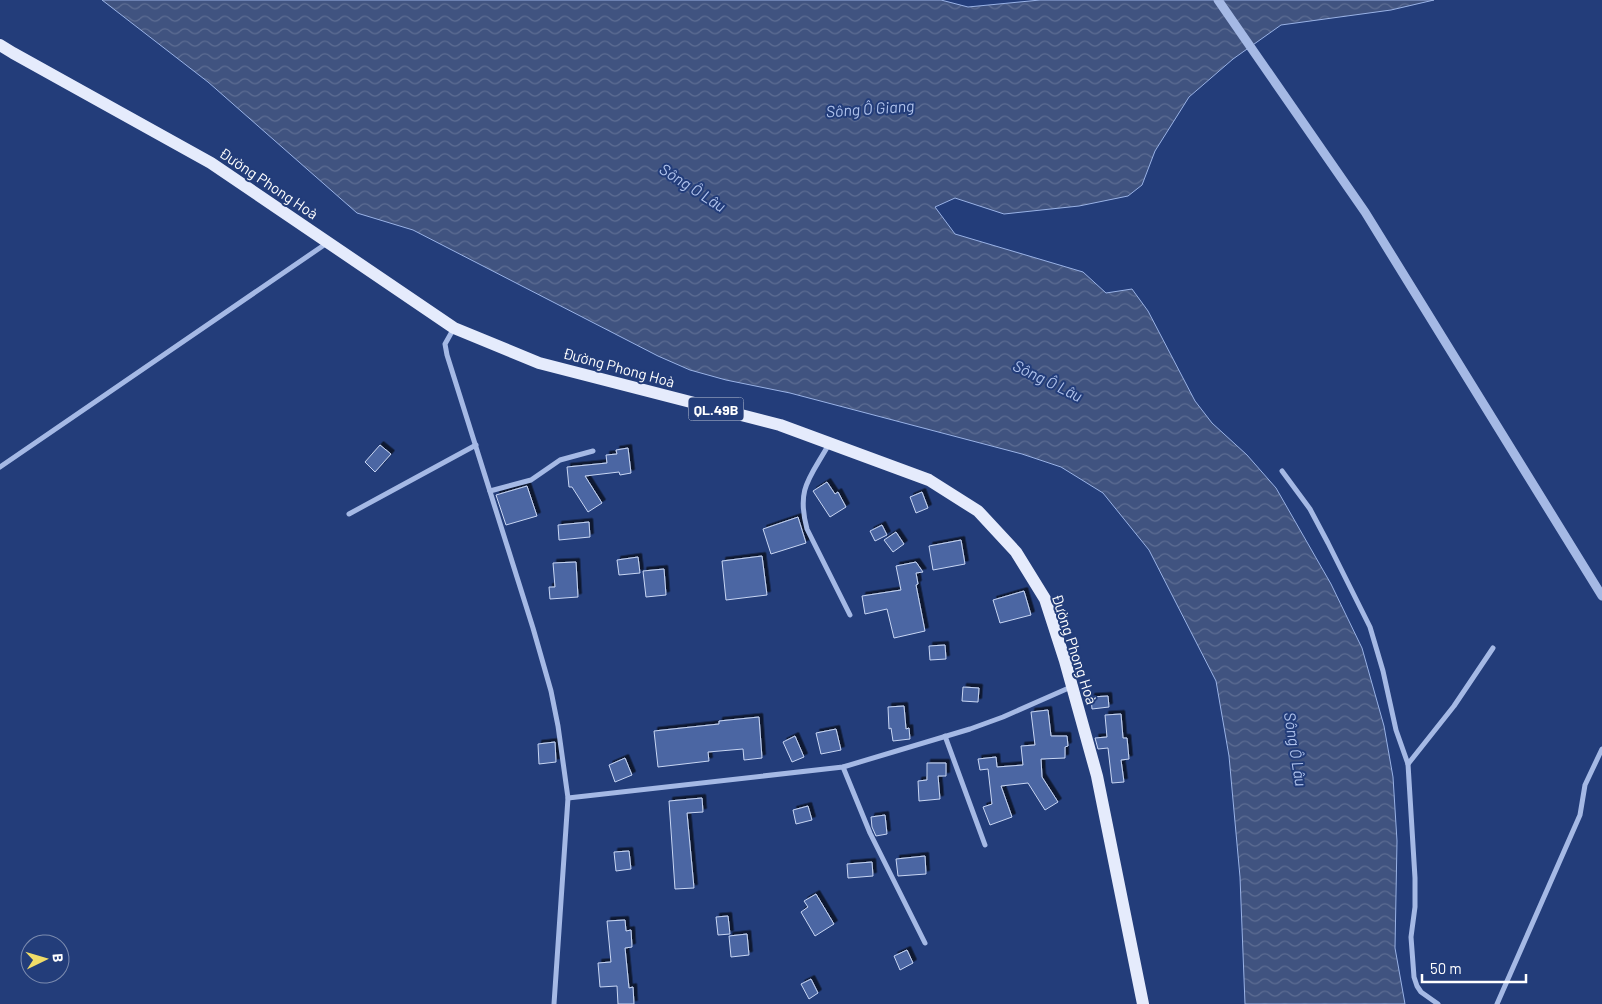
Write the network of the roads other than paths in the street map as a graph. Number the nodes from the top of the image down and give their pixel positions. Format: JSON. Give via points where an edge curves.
{"nodes":[{"id":1,"x":1218,"y":0,"type":"edge"},
{"id":2,"x":0,"y":45,"type":"edge"},
{"id":3,"x":328,"y":242,"type":"junction"},
{"id":4,"x":454,"y":328,"type":"junction"},
{"id":5,"x":829,"y":443,"type":"junction"},
{"id":6,"x":476,"y":445,"type":"junction"},
{"id":7,"x":593,"y":450,"type":"dead end"},
{"id":8,"x":0,"y":467,"type":"edge"},
{"id":9,"x":1282,"y":471,"type":"dead end"},
{"id":10,"x":490,"y":491,"type":"junction"},
{"id":11,"x":349,"y":514,"type":"dead end"},
{"id":12,"x":1602,"y":596,"type":"edge"},
{"id":13,"x":850,"y":615,"type":"dead end"},
{"id":14,"x":1493,"y":648,"type":"dead end"},
{"id":15,"x":1072,"y":687,"type":"junction"},
{"id":16,"x":945,"y":736,"type":"junction"},
{"id":17,"x":1602,"y":749,"type":"edge"},
{"id":18,"x":1408,"y":764,"type":"junction"},
{"id":19,"x":843,"y":767,"type":"junction"},
{"id":20,"x":568,"y":798,"type":"junction"},
{"id":21,"x":986,"y":845,"type":"dead end"},
{"id":22,"x":925,"y":943,"type":"dead end"},
{"id":23,"x":554,"y":1004,"type":"edge"},
{"id":24,"x":1143,"y":1004,"type":"edge"},
{"id":25,"x":1438,"y":1004,"type":"edge"},
{"id":26,"x":1497,"y":1004,"type":"edge"}],
"edges":[{"from":1,"to":12,"type":"street","via":[[1365,212]]},
{"from":2,"to":3,"type":"main road","name":"Đường Phong Hoà","number":"QL.49B","via":[[211,163]]},
{"from":3,"to":4,"type":"main road","name":"Đường Phong Hoà","number":"QL.49B"},
{"from":3,"to":8,"type":"street"},
{"from":4,"to":5,"type":"main road","name":"Đường Phong Hoà","number":"QL.49B","via":[[539,363],[780,425]]},
{"from":4,"to":6,"type":"street","via":[[446,344],[447,355]]},
{"from":5,"to":13,"type":"street","via":[[804,488],[804,515],[810,535]]},
{"from":5,"to":15,"type":"main road","name":"Đường Phong Hoà","number":"QL.49B","via":[[929,480],[978,512],[1016,552],[1045,599]]},
{"from":6,"to":10,"type":"street"},
{"from":6,"to":11,"type":"street"},
{"from":7,"to":10,"type":"street","via":[[560,460],[532,480]]},
{"from":9,"to":18,"type":"street","via":[[1310,510],[1370,628]]},
{"from":10,"to":20,"type":"street","via":[[551,691]]},
{"from":14,"to":18,"type":"street","via":[[1454,706]]},
{"from":15,"to":16,"type":"street","via":[[1003,717]]},
{"from":15,"to":24,"type":"main road","name":"Đường Phong Hoà","number":"QL.49B","via":[[1097,776]]},
{"from":16,"to":19,"type":"street"},
{"from":16,"to":21,"type":"street"},
{"from":17,"to":26,"type":"street","via":[[1585,785],[1580,816]]},
{"from":18,"to":25,"type":"street","via":[[1415,878],[1411,937],[1414,977],[1421,992]]},
{"from":19,"to":20,"type":"street"},
{"from":19,"to":22,"type":"street","via":[[870,833]]},
{"from":20,"to":23,"type":"street"}]}
